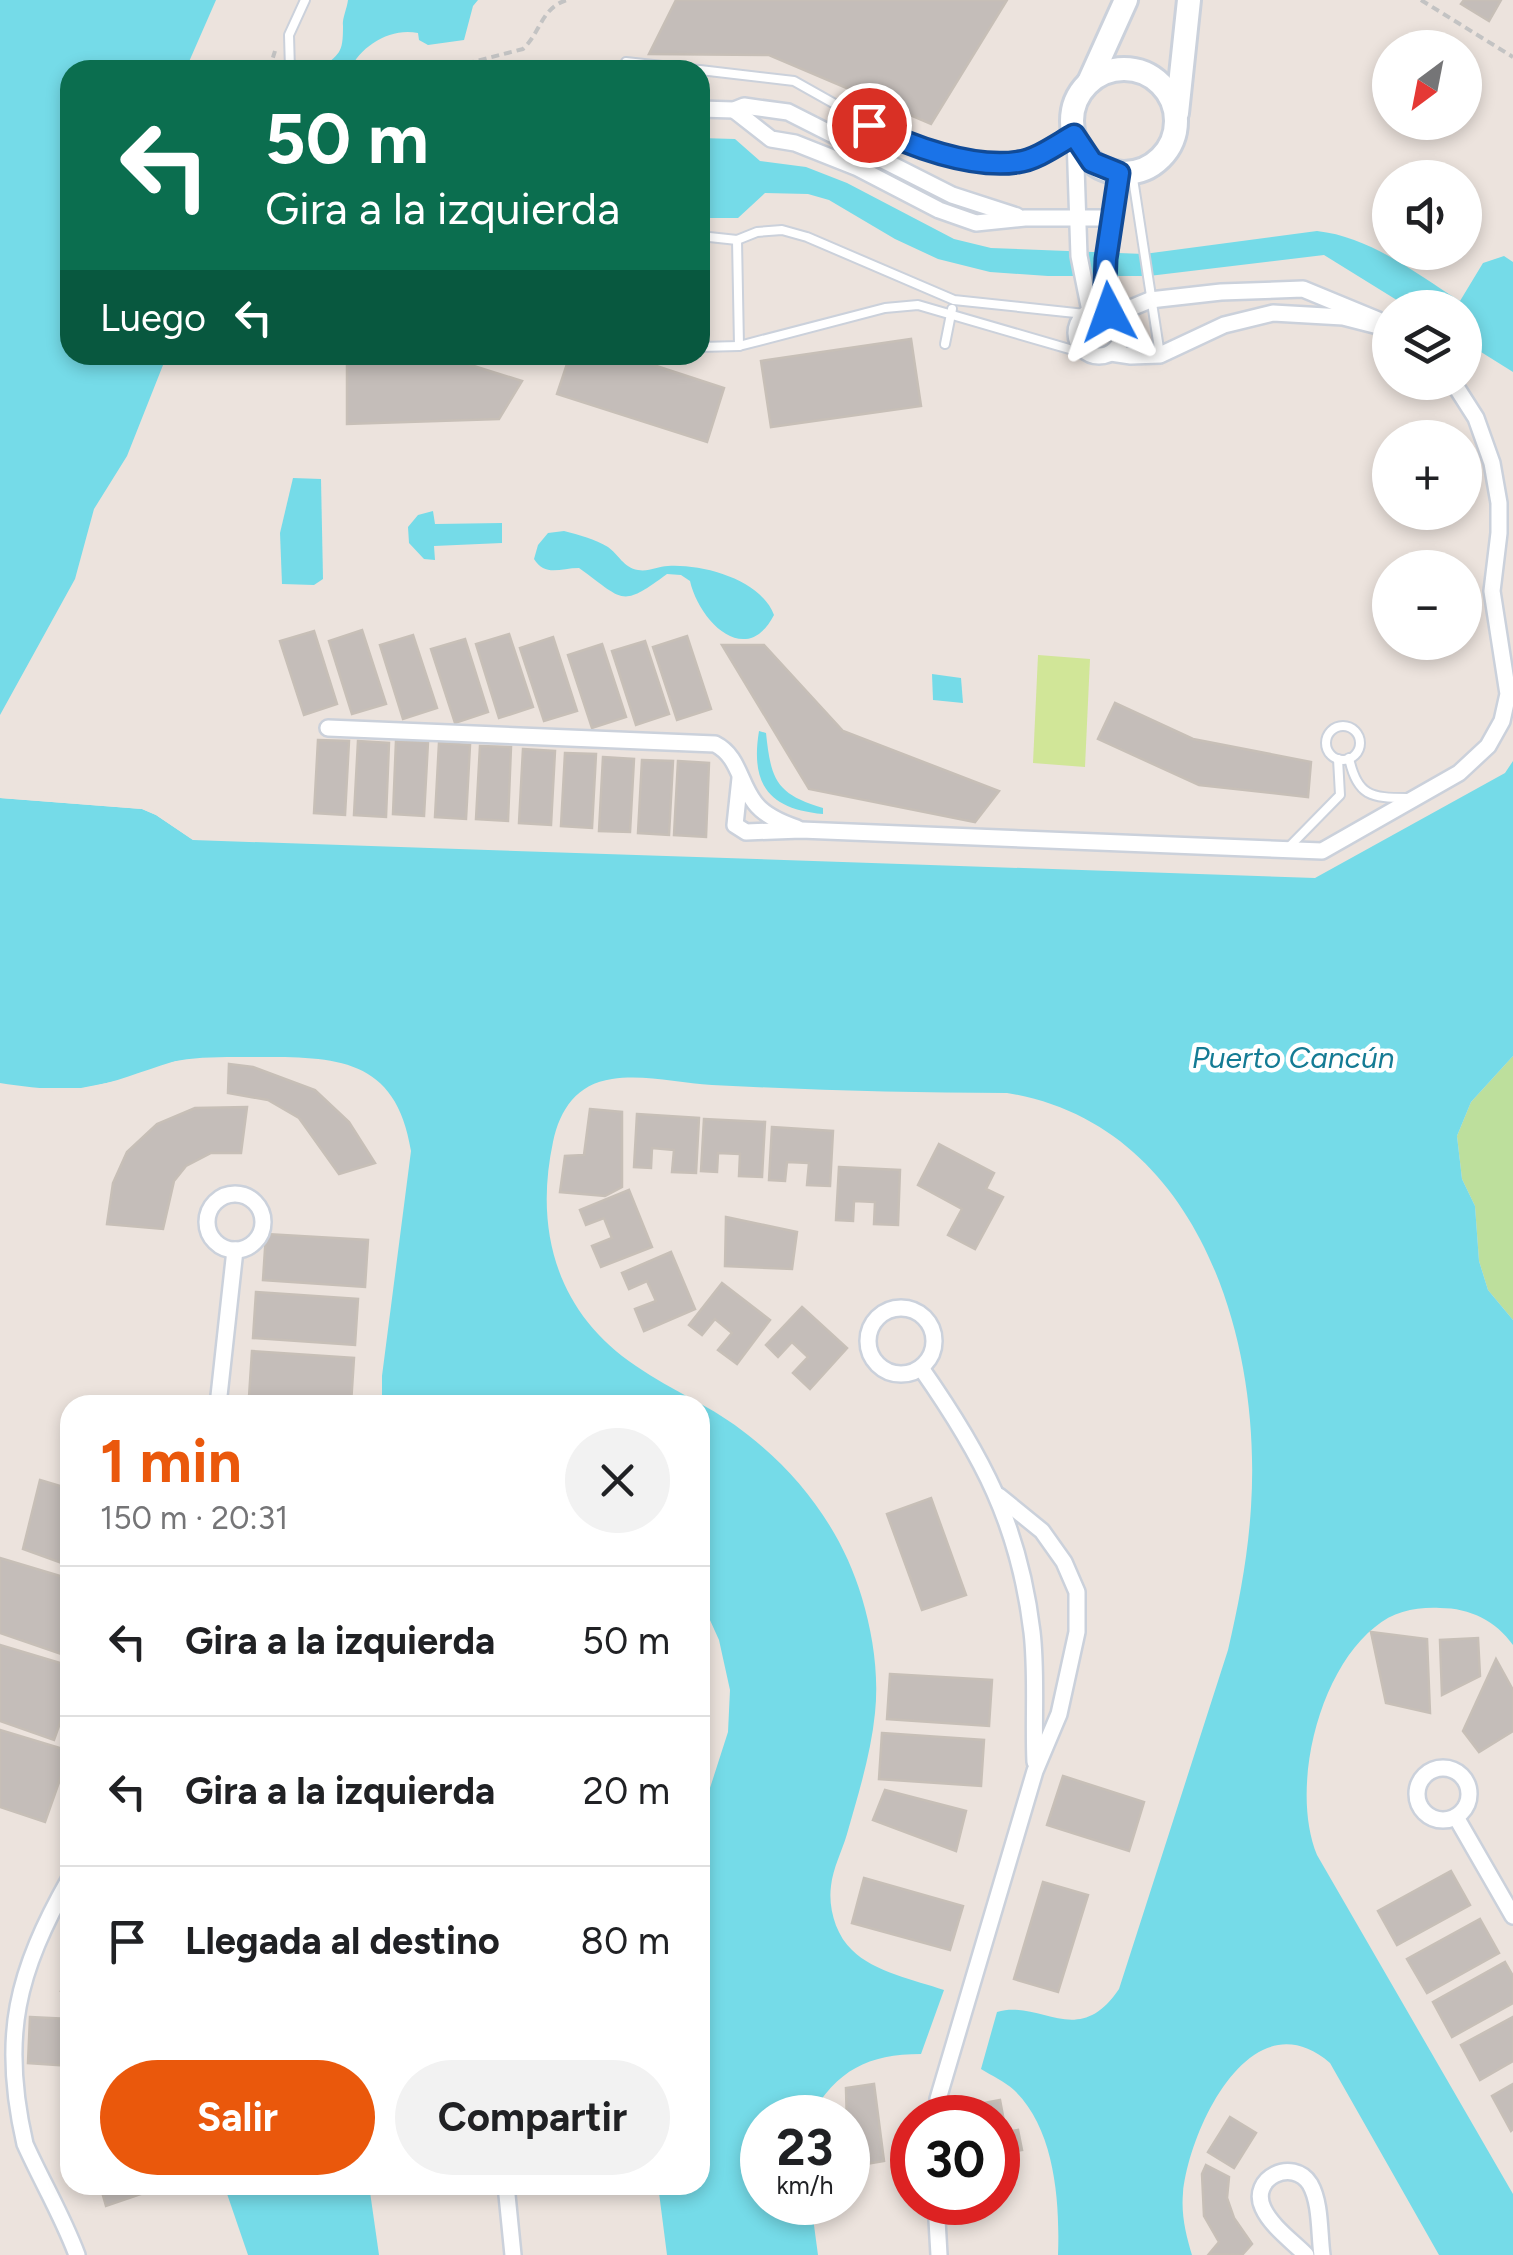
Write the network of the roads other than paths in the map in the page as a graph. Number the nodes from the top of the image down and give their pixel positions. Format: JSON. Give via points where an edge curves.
{"nodes":[{"id":1,"x":305,"y":0,"type":"edge"},
{"id":2,"x":1126,"y":0,"type":"edge"},
{"id":3,"x":1189,"y":0,"type":"edge"},
{"id":4,"x":290,"y":60,"type":"edge"},
{"id":5,"x":710,"y":71,"type":"edge"},
{"id":6,"x":1089,"y":82,"type":"junction"},
{"id":7,"x":710,"y":110,"type":"edge"},
{"id":8,"x":734,"y":110,"type":"junction"},
{"id":9,"x":1176,"y":121,"type":"junction"},
{"id":10,"x":1074,"y":136,"type":"junction"},
{"id":11,"x":1126,"y":173,"type":"junction"},
{"id":12,"x":1026,"y":218,"type":"junction"},
{"id":13,"x":1078,"y":218,"type":"junction"},
{"id":14,"x":1111,"y":226,"type":"junction"},
{"id":15,"x":710,"y":237,"type":"edge"},
{"id":16,"x":738,"y":240,"type":"junction"},
{"id":17,"x":1274,"y":290,"type":"junction"},
{"id":18,"x":954,"y":300,"type":"junction"},
{"id":19,"x":1150,"y":300,"type":"junction"},
{"id":20,"x":1098,"y":312,"type":"junction"},
{"id":21,"x":1274,"y":313,"type":"junction"},
{"id":22,"x":951,"y":314,"type":"junction"},
{"id":23,"x":1372,"y":318,"type":"edge"},
{"id":24,"x":1372,"y":324,"type":"edge"},
{"id":25,"x":945,"y":344,"type":"dead end"},
{"id":26,"x":739,"y":346,"type":"junction"},
{"id":27,"x":710,"y":347,"type":"edge"},
{"id":28,"x":1111,"y":353,"type":"junction"},
{"id":29,"x":1090,"y":354,"type":"junction"},
{"id":30,"x":1160,"y":355,"type":"junction"},
{"id":31,"x":1464,"y":400,"type":"edge"},
{"id":32,"x":328,"y":728,"type":"dead end"},
{"id":33,"x":1349,"y":758,"type":"junction"},
{"id":34,"x":1338,"y":759,"type":"junction"},
{"id":35,"x":740,"y":778,"type":"junction"},
{"id":36,"x":1417,"y":798,"type":"junction"},
{"id":37,"x":756,"y":806,"type":"junction"},
{"id":38,"x":736,"y":813,"type":"junction"},
{"id":39,"x":801,"y":830,"type":"junction"},
{"id":40,"x":1284,"y":852,"type":"junction"},
{"id":41,"x":235,"y":1250,"type":"dead end"},
{"id":42,"x":920,"y":1368,"type":"junction"},
{"id":43,"x":219,"y":1395,"type":"edge"},
{"id":44,"x":998,"y":1496,"type":"junction"},
{"id":45,"x":1035,"y":1771,"type":"junction"},
{"id":46,"x":1456,"y":1817,"type":"dead end"},
{"id":47,"x":60,"y":1898,"type":"edge"},
{"id":48,"x":1513,"y":1916,"type":"edge"},
{"id":49,"x":939,"y":2095,"type":"edge"},
{"id":50,"x":507,"y":2195,"type":"edge"},
{"id":51,"x":937,"y":2225,"type":"edge"},
{"id":52,"x":77,"y":2255,"type":"edge"},
{"id":53,"x":513,"y":2255,"type":"edge"},
{"id":54,"x":939,"y":2255,"type":"edge"},
{"id":55,"x":1306,"y":2255,"type":"edge"},
{"id":56,"x":1322,"y":2255,"type":"edge"}],
"edges":[{"from":1,"to":4,"type":"lane","via":[[289,36]]},
{"from":2,"to":6,"type":"street"},
{"from":3,"to":9,"type":"street"},
{"from":5,"to":10,"type":"lane","via":[[794,81],[906,144],[987,162],[1022,162]]},
{"from":6,"to":9,"type":"street","via":[[1103,73],[1137,70],[1165,89]]},
{"from":6,"to":10,"type":"street","via":[[1074,107]]},
{"from":7,"to":8,"type":"street"},
{"from":8,"to":12,"type":"street","via":[[788,112],[952,195]]},
{"from":8,"to":12,"type":"street","via":[[771,139],[858,168],[940,210],[976,223]]},
{"from":9,"to":11,"type":"street","via":[[1168,149],[1146,168]]},
{"from":10,"to":11,"type":"street","via":[[1092,162]]},
{"from":10,"to":13,"type":"street"},
{"from":11,"to":14,"type":"street"},
{"from":11,"to":19,"type":"lane","via":[[1144,231]]},
{"from":12,"to":13,"type":"street"},
{"from":13,"to":14,"type":"street"},
{"from":13,"to":20,"type":"street","via":[[1083,280]]},
{"from":14,"to":20,"type":"street"},
{"from":15,"to":16,"type":"lane"},
{"from":16,"to":18,"type":"lane","via":[[782,230]]},
{"from":16,"to":26,"type":"lane"},
{"from":17,"to":19,"type":"street"},
{"from":17,"to":21,"type":"street"},
{"from":17,"to":23,"type":"street","via":[[1303,289]]},
{"from":18,"to":20,"type":"lane"},
{"from":18,"to":22,"type":"lane"},
{"from":19,"to":20,"type":"street"},
{"from":19,"to":30,"type":"lane"},
{"from":20,"to":28,"type":"street","via":[[1121,325],[1122,338]]},
{"from":20,"to":29,"type":"street","via":[[1076,327],[1078,343]]},
{"from":21,"to":24,"type":"street"},
{"from":21,"to":30,"type":"street","via":[[1224,325]]},
{"from":22,"to":25,"type":"lane"},
{"from":22,"to":26,"type":"lane","via":[[918,305],[885,308]]},
{"from":22,"to":29,"type":"lane"},
{"from":26,"to":27,"type":"lane"},
{"from":28,"to":29,"type":"street"},
{"from":28,"to":30,"type":"street"},
{"from":31,"to":36,"type":"street","via":[[1492,462],[1499,533],[1492,590],[1508,694],[1488,746]]},
{"from":32,"to":35,"type":"street","via":[[714,744],[736,763]]},
{"from":33,"to":34,"type":"lane"},
{"from":33,"to":34,"type":"lane","via":[[1360,746],[1359,736],[1341,726],[1326,740]]},
{"from":33,"to":36,"type":"lane","via":[[1360,789]]},
{"from":34,"to":40,"type":"lane","via":[[1340,795]]},
{"from":35,"to":37,"type":"street"},
{"from":35,"to":38,"type":"street"},
{"from":36,"to":40,"type":"street","via":[[1322,851]]},
{"from":37,"to":38,"type":"street","via":[[744,804]]},
{"from":37,"to":39,"type":"street"},
{"from":38,"to":39,"type":"street","via":[[736,824],[746,832]]},
{"from":39,"to":40,"type":"street"},
{"from":41,"to":43,"type":"street"},
{"from":42,"to":42,"type":"street","via":[[931,1357],[932,1326],[904,1307],[882,1313],[868,1343],[877,1364],[895,1374]]},
{"from":42,"to":44,"type":"street","via":[[964,1430]]},
{"from":44,"to":45,"type":"street","via":[[1020,1558],[1032,1635]]},
{"from":44,"to":45,"type":"street","via":[[1042,1531],[1077,1592],[1077,1632],[1063,1697]]},
{"from":45,"to":49,"type":"street"},
{"from":46,"to":48,"type":"street"},
{"from":47,"to":52,"type":"street","via":[[8,1999],[2,2050],[6,2090],[24,2143]]},
{"from":50,"to":53,"type":"street"},
{"from":51,"to":54,"type":"street"},
{"from":55,"to":56,"type":"street","via":[[1263,2208],[1260,2191],[1278,2172],[1295,2172],[1309,2182]]}]}
